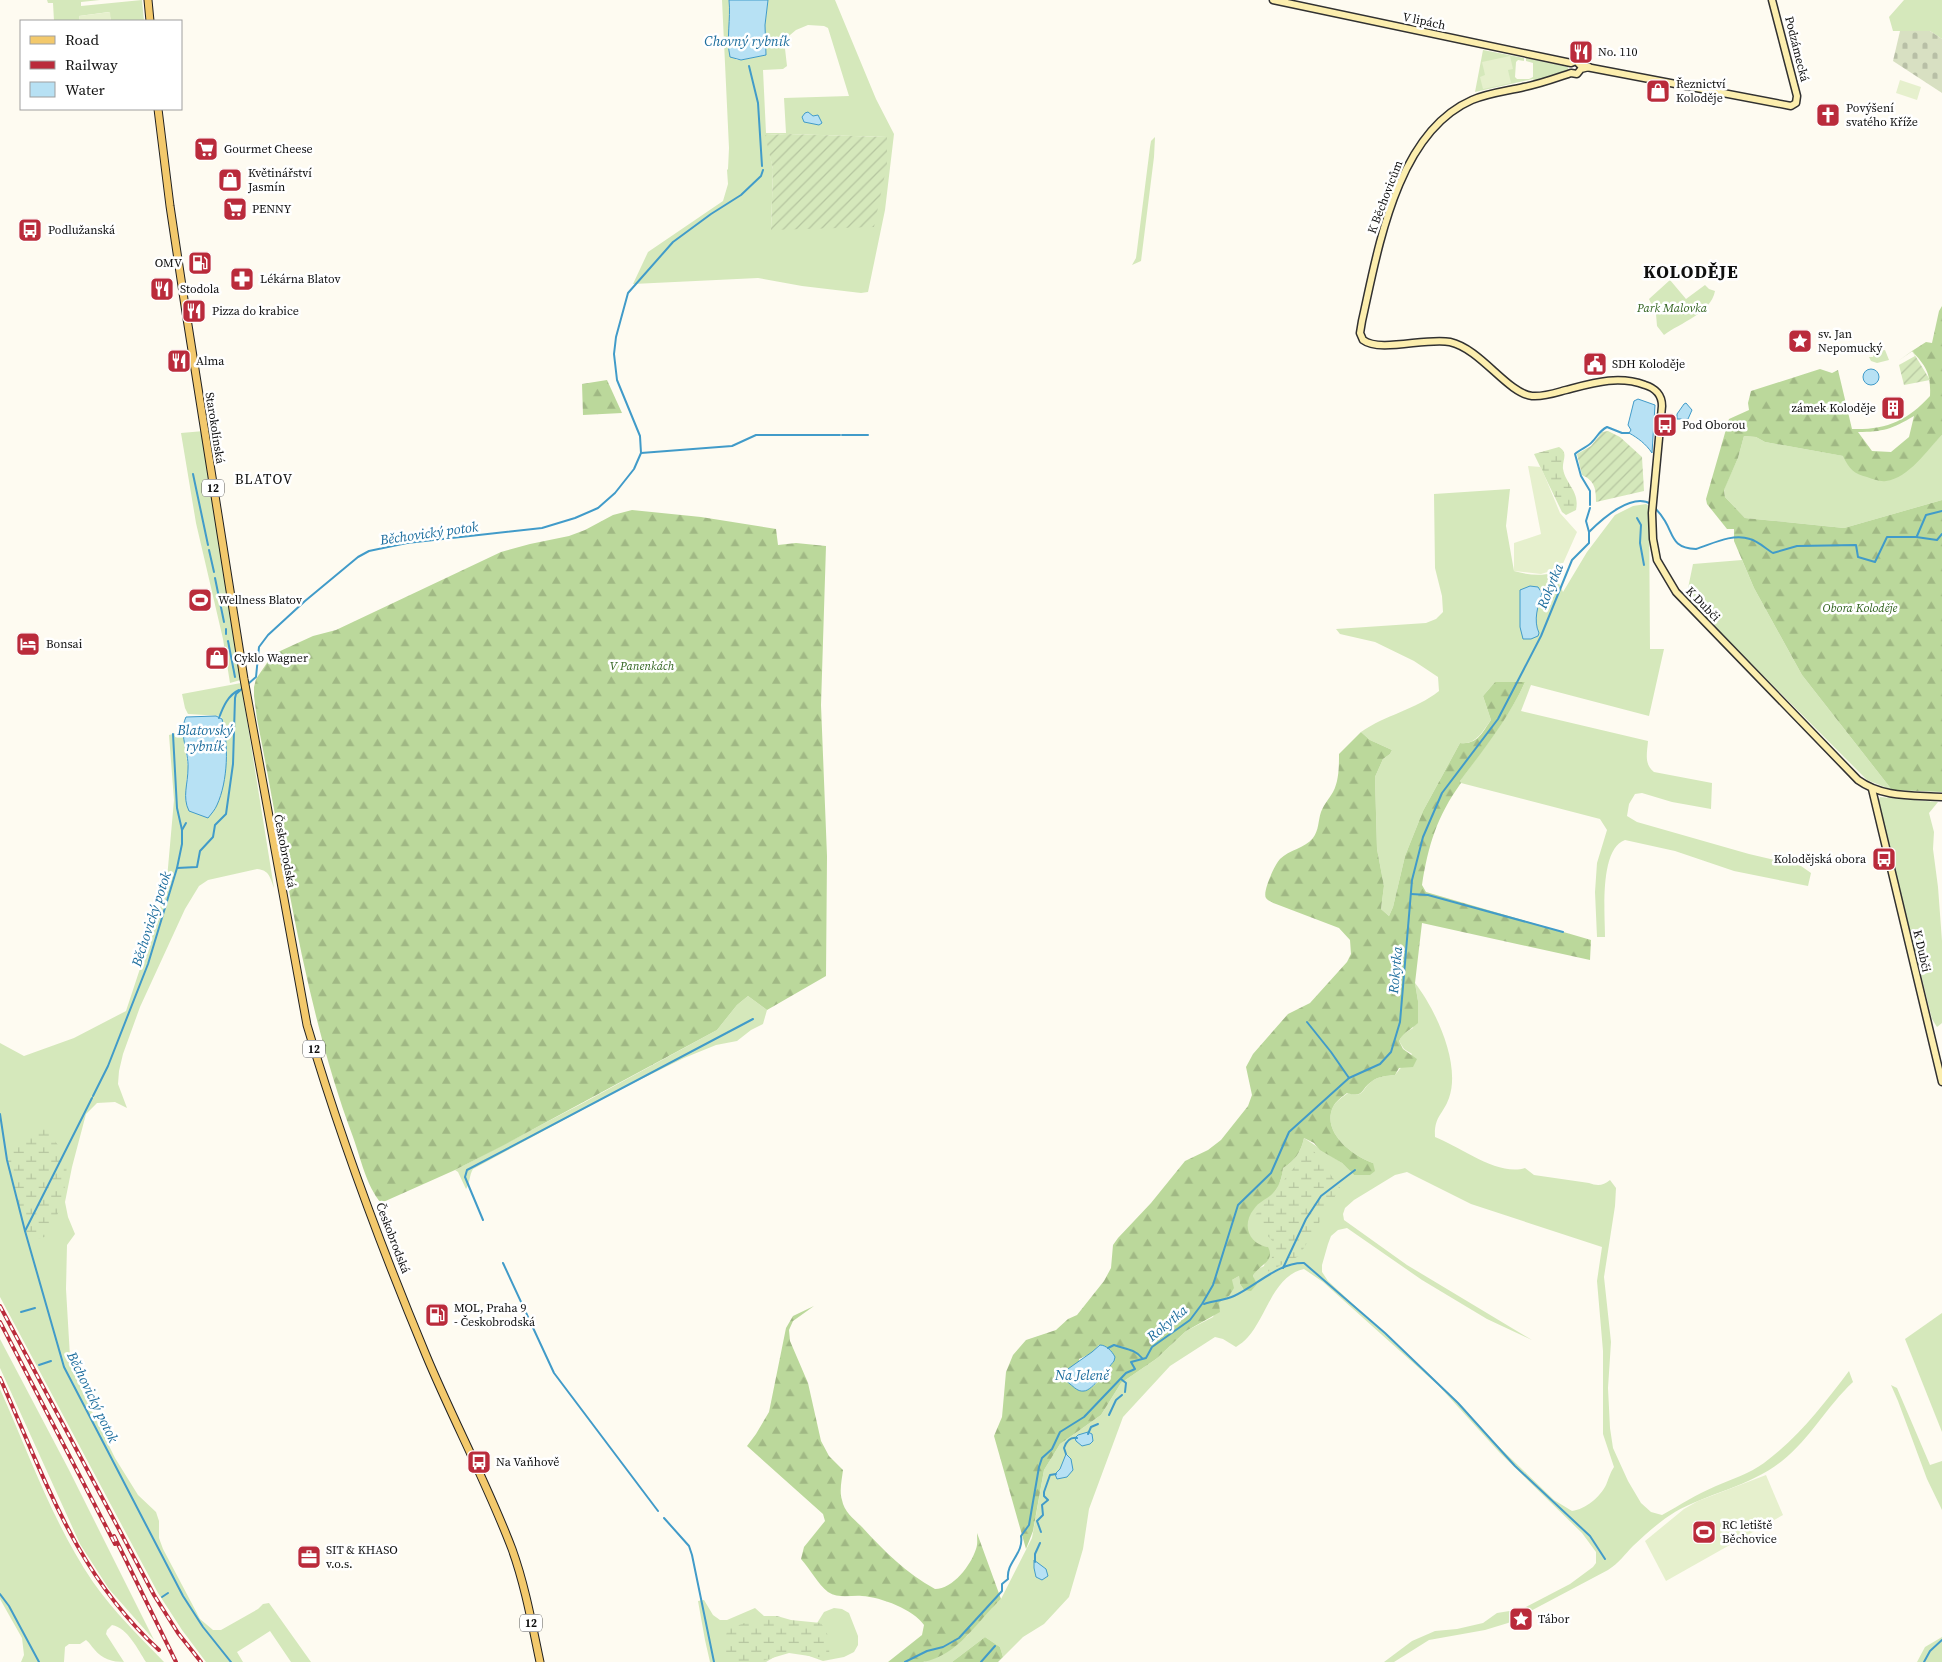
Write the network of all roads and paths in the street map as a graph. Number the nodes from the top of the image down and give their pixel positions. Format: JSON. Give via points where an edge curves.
{"nodes":[{"id":1,"x":148,"y":0,"type":"edge"},
{"id":2,"x":1772,"y":0,"type":"edge"},
{"id":3,"x":1277,"y":1,"type":"edge"},
{"id":4,"x":150,"y":20,"type":"edge"},
{"id":5,"x":1571,"y":63,"type":"junction"},
{"id":6,"x":1581,"y":67,"type":"junction"},
{"id":7,"x":1571,"y":73,"type":"junction"},
{"id":8,"x":158,"y":110,"type":"edge"},
{"id":9,"x":1362,"y":340,"type":"joint"},
{"id":10,"x":1872,"y":789,"type":"junction"},
{"id":11,"x":1942,"y":797,"type":"edge"},
{"id":12,"x":266,"y":809,"type":"joint"},
{"id":13,"x":1942,"y":1082,"type":"edge"},
{"id":14,"x":540,"y":1662,"type":"edge"}],
"edges":[{"from":1,"to":4,"type":"main road"},
{"from":2,"to":6,"type":"street","name":"Podzámecká","via":[[1797,99],[1795,104],[1789,106]]},
{"from":3,"to":5,"type":"street","name":"V lipách"},
{"from":5,"to":6,"type":"street","via":[[1576,61]]},
{"from":5,"to":7,"type":"street"},
{"from":6,"to":7,"type":"street","via":[[1576,74]]},
{"from":7,"to":9,"type":"street","name":"K Běchovicům","via":[[1472,99],[1457,107],[1425,138],[1402,178],[1381,236],[1362,321]]},
{"from":8,"to":12,"type":"main road","name":"Starokolínská","number":"12","via":[[184,301]]},
{"from":9,"to":10,"type":"street","name":"K Dubči","via":[[1375,344],[1449,342],[1462,346],[1530,396],[1625,379],[1653,388],[1661,397],[1662,406],[1652,513],[1657,560],[1676,592],[1850,773]]},
{"from":10,"to":11,"type":"street","via":[[1891,794]]},
{"from":10,"to":13,"type":"street","name":"K Dubči"},
{"from":12,"to":14,"type":"main road","name":"Českobrodská","number":"12","via":[[307,1025],[318,1062],[374,1226],[426,1355],[511,1548],[523,1584]]}]}
